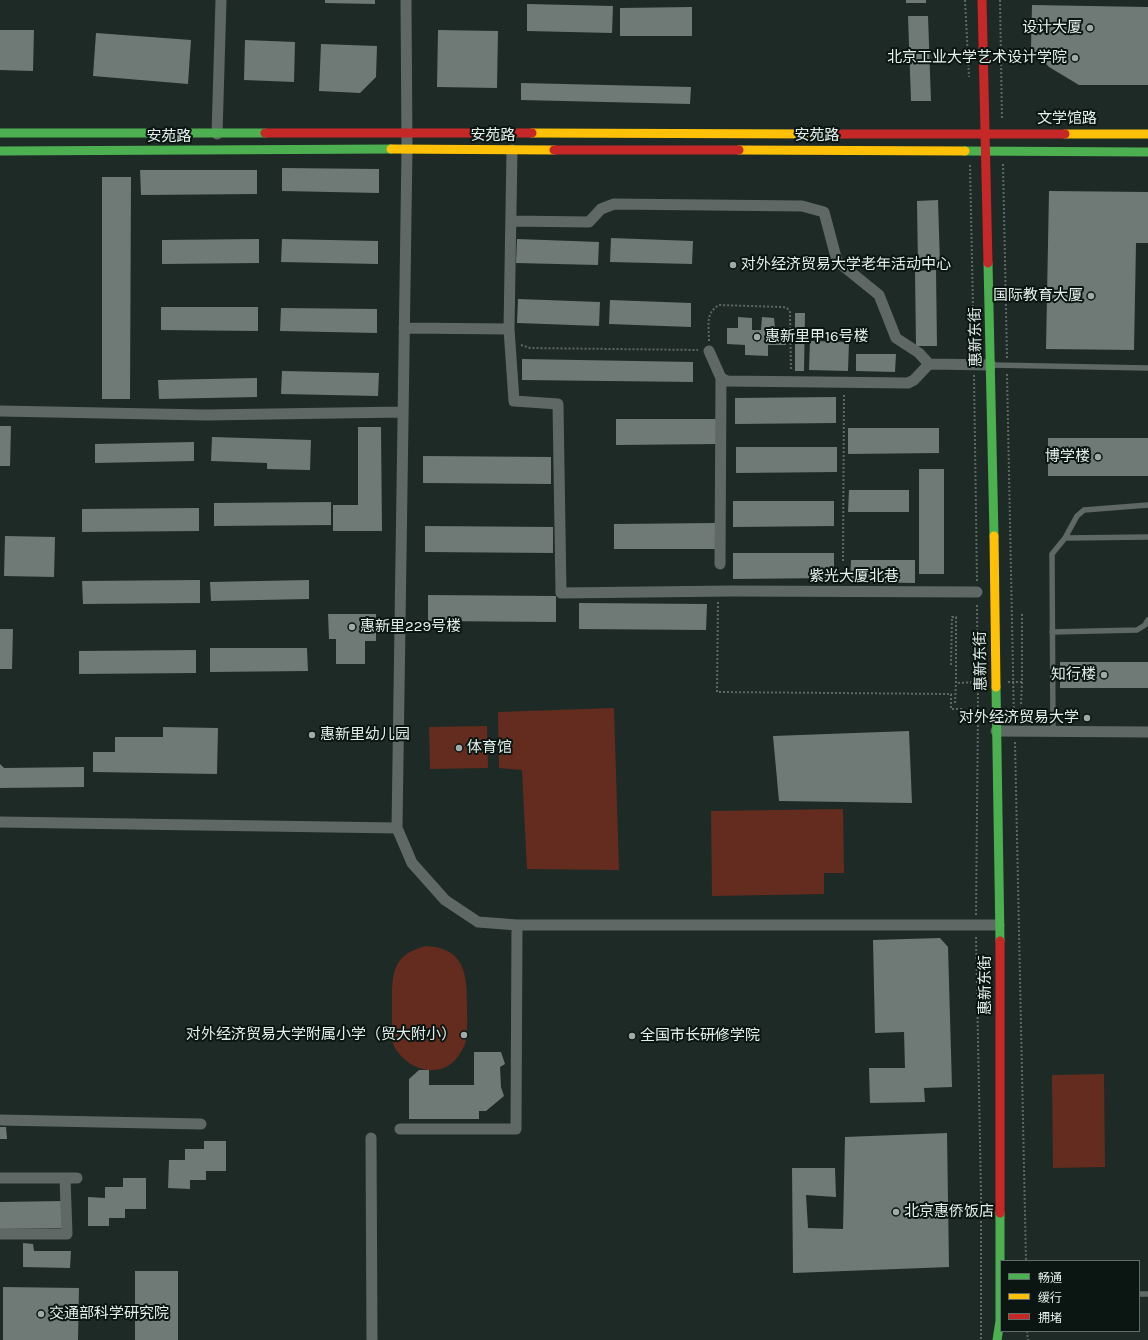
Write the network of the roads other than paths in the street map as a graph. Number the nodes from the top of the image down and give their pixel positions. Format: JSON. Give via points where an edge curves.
{"nodes":[{"id":1,"x":221,"y":0,"type":"edge"},
{"id":2,"x":406,"y":0,"type":"edge"},
{"id":3,"x":982,"y":0,"type":"edge"},
{"id":4,"x":0,"y":133,"type":"edge"},
{"id":5,"x":985,"y":133,"type":"junction"},
{"id":6,"x":218,"y":134,"type":"junction"},
{"id":7,"x":407,"y":134,"type":"junction"},
{"id":8,"x":1148,"y":134,"type":"edge"},
{"id":9,"x":407,"y":149,"type":"junction"},
{"id":10,"x":512,"y":150,"type":"junction"},
{"id":11,"x":0,"y":151,"type":"edge"},
{"id":12,"x":986,"y":151,"type":"junction"},
{"id":13,"x":1148,"y":152,"type":"edge"},
{"id":14,"x":511,"y":221,"type":"junction"},
{"id":15,"x":404,"y":328,"type":"junction"},
{"id":16,"x":509,"y":329,"type":"junction"},
{"id":17,"x":709,"y":351,"type":"road end"},
{"id":18,"x":929,"y":364,"type":"junction"},
{"id":19,"x":991,"y":365,"type":"junction"},
{"id":20,"x":1148,"y":368,"type":"edge"},
{"id":21,"x":721,"y":378,"type":"junction"},
{"id":22,"x":0,"y":411,"type":"edge"},
{"id":23,"x":403,"y":412,"type":"junction"},
{"id":24,"x":1148,"y":505,"type":"edge"},
{"id":25,"x":1148,"y":537,"type":"edge"},
{"id":26,"x":1065,"y":538,"type":"junction"},
{"id":27,"x":720,"y":564,"type":"dead end"},
{"id":28,"x":977,"y":592,"type":"road end"},
{"id":29,"x":1148,"y":620,"type":"edge"},
{"id":30,"x":1052,"y":632,"type":"junction"},
{"id":31,"x":996,"y":731,"type":"junction"},
{"id":32,"x":1053,"y":732,"type":"junction"},
{"id":33,"x":1148,"y":732,"type":"edge"},
{"id":34,"x":0,"y":822,"type":"edge"},
{"id":35,"x":397,"y":828,"type":"junction"},
{"id":36,"x":517,"y":925,"type":"junction"},
{"id":37,"x":1000,"y":925,"type":"junction"},
{"id":38,"x":0,"y":1120,"type":"edge"},
{"id":39,"x":201,"y":1124,"type":"dead end"},
{"id":40,"x":400,"y":1129,"type":"dead end"},
{"id":41,"x":371,"y":1138,"type":"dead end"},
{"id":42,"x":0,"y":1178,"type":"edge"},
{"id":43,"x":65,"y":1178,"type":"junction"},
{"id":44,"x":77,"y":1178,"type":"dead end"},
{"id":45,"x":0,"y":1234,"type":"edge"},
{"id":46,"x":1000,"y":1324,"type":"edge"},
{"id":47,"x":372,"y":1340,"type":"edge"},
{"id":48,"x":997,"y":1340,"type":"edge"}],
"edges":[{"from":1,"to":6,"type":"street"},
{"from":2,"to":7,"type":"street"},
{"from":3,"to":5,"type":"main road","name":"惠新东街"},
{"from":4,"to":6,"type":"main road","name":"安苑路"},
{"from":5,"to":7,"type":"main road","name":"安苑路"},
{"from":5,"to":8,"type":"main road","name":"文学馆路"},
{"from":5,"to":12,"type":"main road","name":"惠新东街"},
{"from":6,"to":7,"type":"main road","name":"安苑路"},
{"from":7,"to":9,"type":"street"},
{"from":9,"to":10,"type":"main road","name":"安苑路"},
{"from":9,"to":11,"type":"main road","name":"安苑路"},
{"from":9,"to":15,"type":"street"},
{"from":10,"to":12,"type":"main road","name":"安苑路"},
{"from":10,"to":14,"type":"street"},
{"from":12,"to":13,"type":"main road"},
{"from":12,"to":19,"type":"main road","name":"惠新东街"},
{"from":14,"to":16,"type":"street"},
{"from":14,"to":18,"type":"street","via":[[589,222],[601,209],[614,204],[802,206],[824,212],[837,261],[879,295],[896,338],[919,353]]},
{"from":15,"to":16,"type":"street"},
{"from":15,"to":23,"type":"street"},
{"from":16,"to":28,"type":"street","name":"紫光大厦北巷","via":[[514,401],[558,404],[561,593]]},
{"from":17,"to":21,"type":"street"},
{"from":18,"to":19,"type":"street"},
{"from":18,"to":21,"type":"street","via":[[908,383],[727,381]]},
{"from":19,"to":20,"type":"lane"},
{"from":19,"to":31,"type":"main road","name":"惠新东街"},
{"from":21,"to":27,"type":"street"},
{"from":22,"to":23,"type":"street","via":[[206,415]]},
{"from":23,"to":35,"type":"street"},
{"from":24,"to":26,"type":"lane","via":[[1084,510],[1077,516]]},
{"from":25,"to":26,"type":"lane"},
{"from":26,"to":30,"type":"lane","via":[[1055,548],[1051,562]]},
{"from":29,"to":30,"type":"lane","via":[[1146,625],[1137,630]]},
{"from":30,"to":32,"type":"lane"},
{"from":31,"to":32,"type":"street"},
{"from":31,"to":37,"type":"main road","name":"惠新东街"},
{"from":32,"to":33,"type":"street"},
{"from":34,"to":35,"type":"street"},
{"from":35,"to":36,"type":"street","via":[[412,863],[445,900],[478,922]]},
{"from":36,"to":37,"type":"street"},
{"from":36,"to":40,"type":"street","via":[[516,1129]]},
{"from":37,"to":46,"type":"main road","name":"惠新东街"},
{"from":38,"to":39,"type":"street"},
{"from":41,"to":47,"type":"street"},
{"from":42,"to":43,"type":"street"},
{"from":43,"to":44,"type":"street"},
{"from":43,"to":45,"type":"street","via":[[67,1234]]},
{"from":46,"to":48,"type":"main road","name":"惠新东街"}]}
